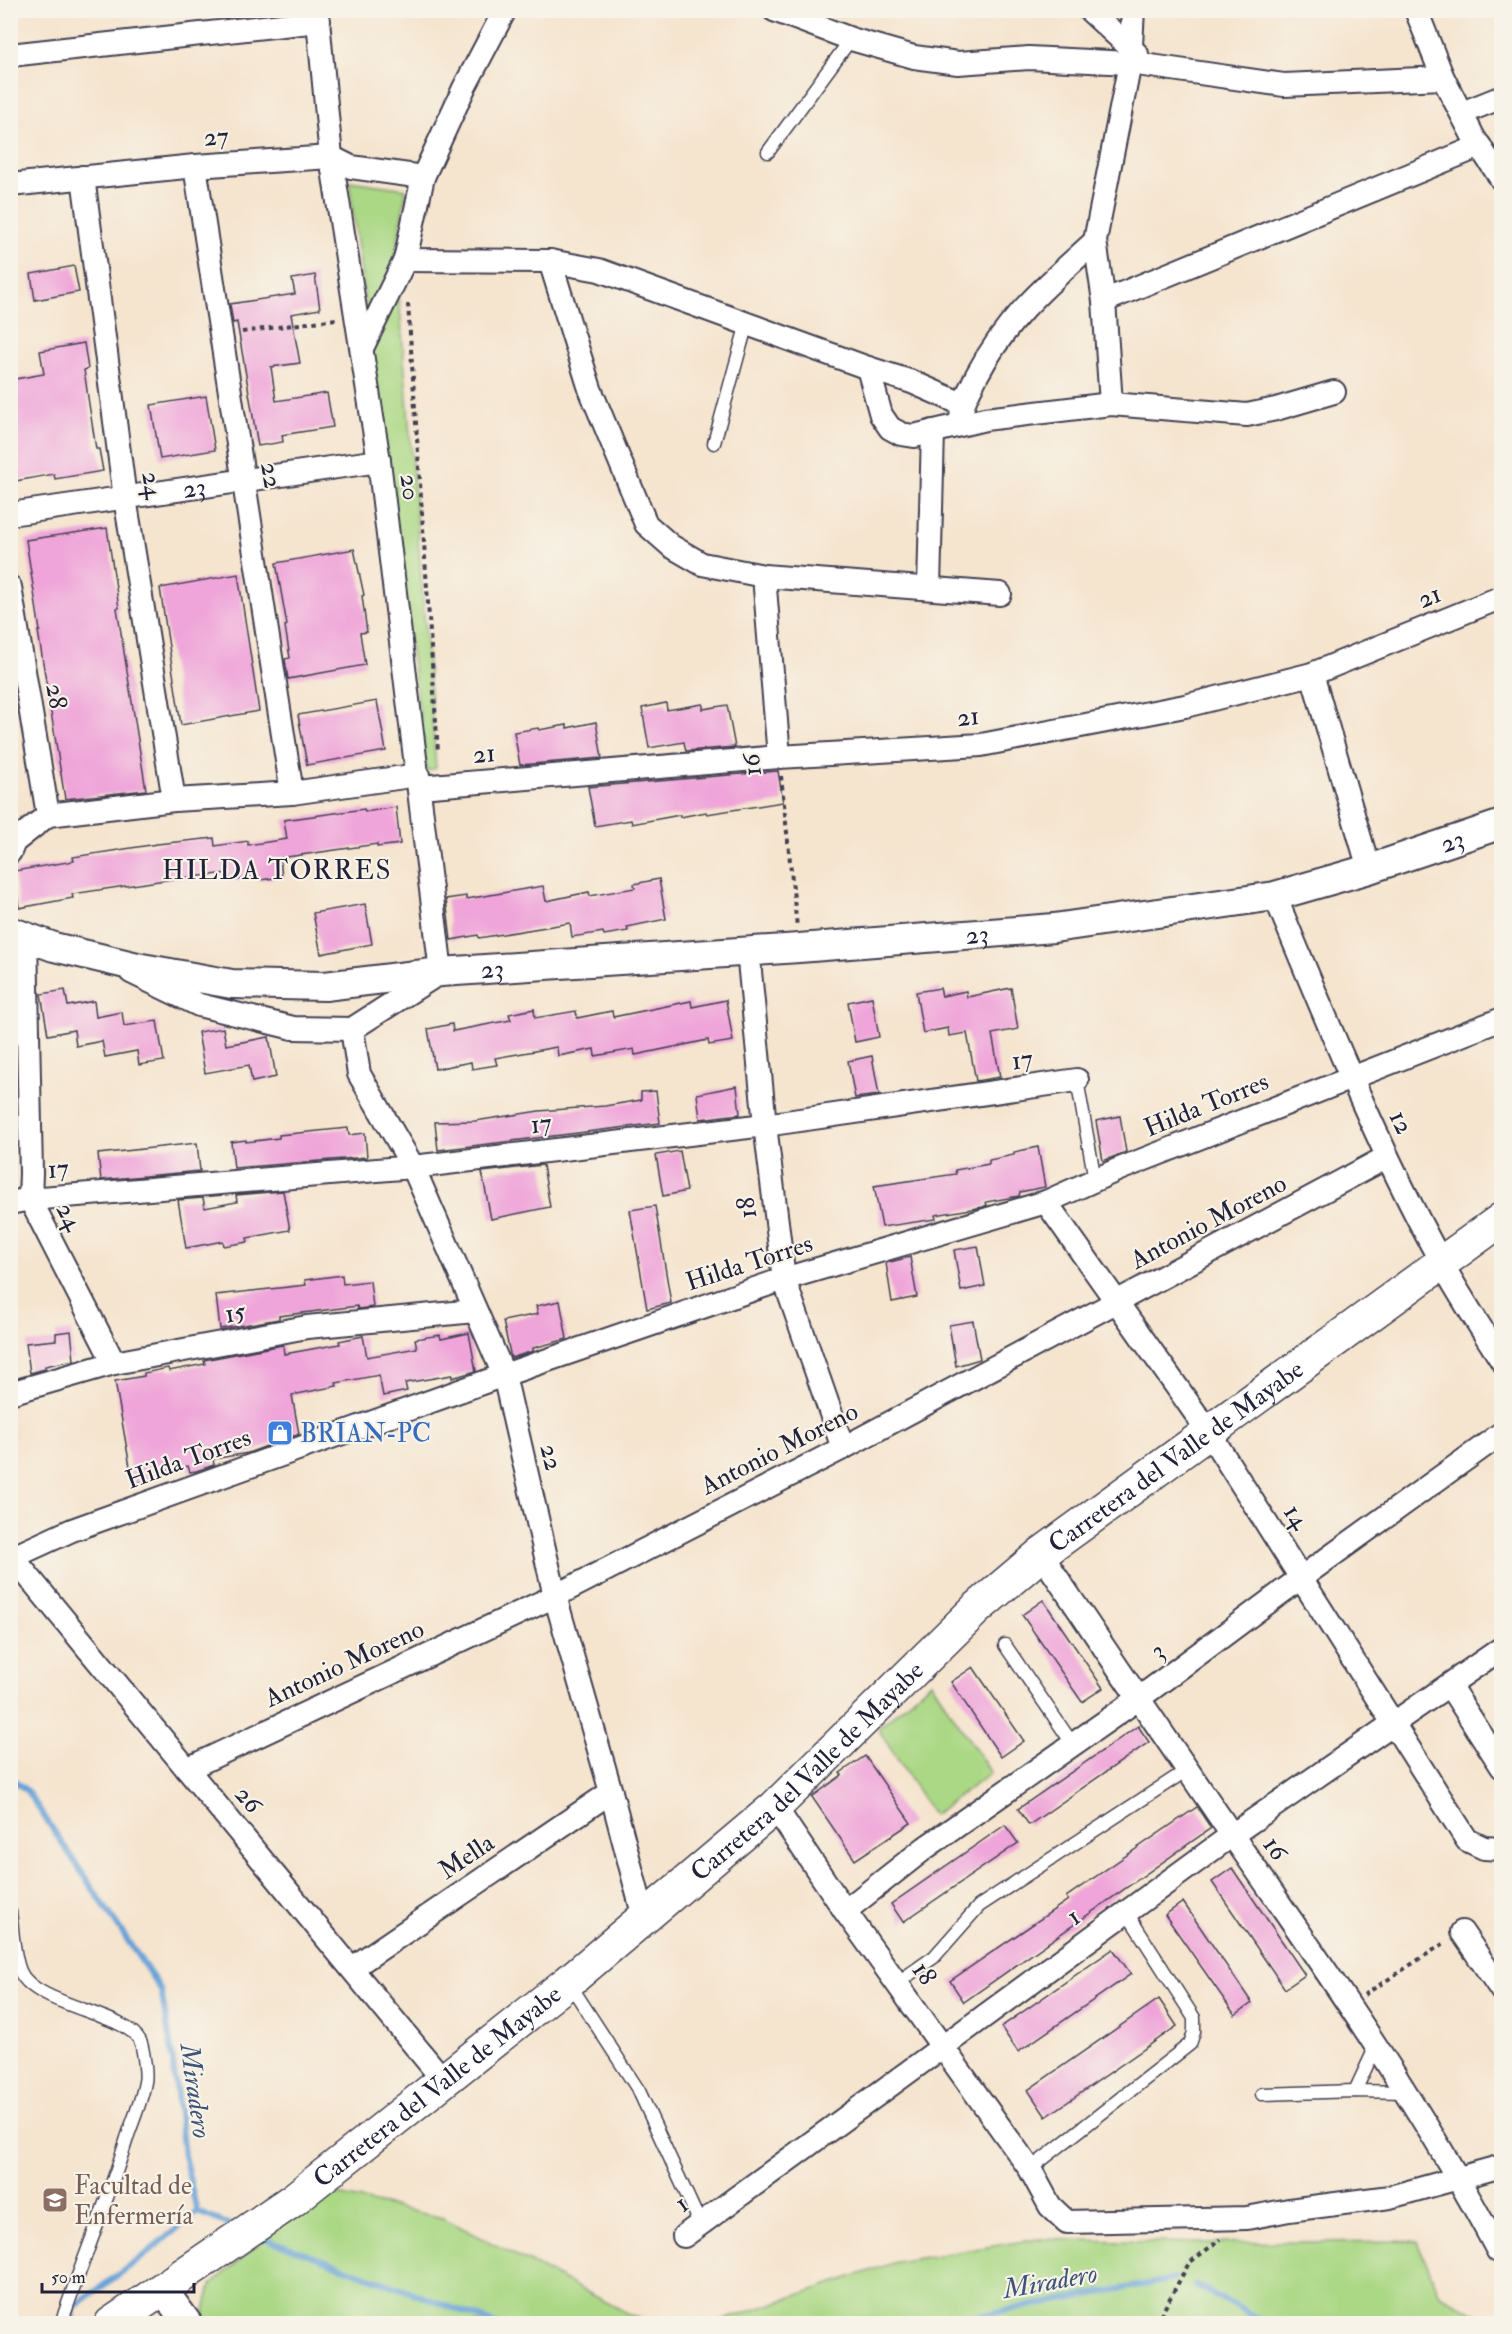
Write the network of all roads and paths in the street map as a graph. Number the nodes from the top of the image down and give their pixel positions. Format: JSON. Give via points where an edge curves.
{"nodes":[{"id":1,"x":505,"y":10,"type":"edge"},
{"id":2,"x":774,"y":10,"type":"edge"},
{"id":3,"x":1089,"y":10,"type":"edge"},
{"id":4,"x":1133,"y":10,"type":"edge"},
{"id":5,"x":1416,"y":10,"type":"edge"},
{"id":6,"x":318,"y":16,"type":"edge"},
{"id":7,"x":851,"y":39,"type":"junction"},
{"id":8,"x":10,"y":55,"type":"edge"},
{"id":9,"x":1137,"y":59,"type":"junction"},
{"id":10,"x":1443,"y":78,"type":"junction"},
{"id":11,"x":1502,"y":97,"type":"edge"},
{"id":12,"x":1462,"y":113,"type":"junction"},
{"id":13,"x":1480,"y":146,"type":"junction"},
{"id":14,"x":768,"y":152,"type":"dead end"},
{"id":15,"x":331,"y":157,"type":"junction"},
{"id":16,"x":195,"y":166,"type":"junction"},
{"id":17,"x":83,"y":177,"type":"junction"},
{"id":18,"x":423,"y":177,"type":"junction"},
{"id":19,"x":1502,"y":180,"type":"edge"},
{"id":20,"x":10,"y":185,"type":"edge"},
{"id":21,"x":1095,"y":241,"type":"junction"},
{"id":22,"x":405,"y":260,"type":"junction"},
{"id":23,"x":550,"y":261,"type":"junction"},
{"id":24,"x":1104,"y":301,"type":"junction"},
{"id":25,"x":357,"y":316,"type":"junction"},
{"id":26,"x":747,"y":323,"type":"junction"},
{"id":27,"x":222,"y":335,"type":"junction"},
{"id":28,"x":362,"y":348,"type":"junction"},
{"id":29,"x":868,"y":368,"type":"junction"},
{"id":30,"x":1334,"y":392,"type":"dead end"},
{"id":31,"x":1111,"y":404,"type":"junction"},
{"id":32,"x":962,"y":415,"type":"junction"},
{"id":33,"x":933,"y":431,"type":"junction"},
{"id":34,"x":714,"y":443,"type":"dead end"},
{"id":35,"x":379,"y":461,"type":"junction"},
{"id":36,"x":244,"y":481,"type":"junction"},
{"id":37,"x":125,"y":498,"type":"junction"},
{"id":38,"x":10,"y":514,"type":"edge"},
{"id":39,"x":764,"y":576,"type":"junction"},
{"id":40,"x":10,"y":587,"type":"edge"},
{"id":41,"x":929,"y":588,"type":"junction"},
{"id":42,"x":1000,"y":594,"type":"dead end"},
{"id":43,"x":1502,"y":597,"type":"edge"},
{"id":44,"x":1312,"y":674,"type":"junction"},
{"id":45,"x":779,"y":757,"type":"junction"},
{"id":46,"x":426,"y":783,"type":"junction"},
{"id":47,"x":292,"y":793,"type":"junction"},
{"id":48,"x":174,"y":800,"type":"junction"},
{"id":49,"x":48,"y":815,"type":"junction"},
{"id":50,"x":1502,"y":824,"type":"edge"},
{"id":51,"x":10,"y":852,"type":"edge"},
{"id":52,"x":1369,"y":869,"type":"junction"},
{"id":53,"x":1275,"y":896,"type":"junction"},
{"id":54,"x":16,"y":938,"type":"edge"},
{"id":55,"x":800,"y":948,"type":"junction"},
{"id":56,"x":748,"y":951,"type":"junction"},
{"id":57,"x":103,"y":959,"type":"junction"},
{"id":58,"x":441,"y":972,"type":"junction"},
{"id":59,"x":1502,"y":1019,"type":"edge"},
{"id":60,"x":352,"y":1029,"type":"junction"},
{"id":61,"x":1350,"y":1077,"type":"junction"},
{"id":62,"x":1077,"y":1080,"type":"joint"},
{"id":63,"x":765,"y":1125,"type":"junction"},
{"id":64,"x":1387,"y":1157,"type":"junction"},
{"id":65,"x":413,"y":1167,"type":"junction"},
{"id":66,"x":1095,"y":1180,"type":"junction"},
{"id":67,"x":20,"y":1201,"type":"edge"},
{"id":68,"x":1046,"y":1202,"type":"junction"},
{"id":69,"x":1502,"y":1219,"type":"edge"},
{"id":70,"x":1441,"y":1262,"type":"junction"},
{"id":71,"x":784,"y":1279,"type":"junction"},
{"id":72,"x":1116,"y":1303,"type":"junction"},
{"id":73,"x":475,"y":1311,"type":"junction"},
{"id":74,"x":1502,"y":1361,"type":"edge"},
{"id":75,"x":114,"y":1364,"type":"junction"},
{"id":76,"x":504,"y":1375,"type":"junction"},
{"id":77,"x":10,"y":1393,"type":"edge"},
{"id":78,"x":1208,"y":1431,"type":"junction"},
{"id":79,"x":1502,"y":1433,"type":"edge"},
{"id":80,"x":843,"y":1448,"type":"junction"},
{"id":81,"x":1041,"y":1554,"type":"junction"},
{"id":82,"x":12,"y":1556,"type":"edge"},
{"id":83,"x":1302,"y":1577,"type":"junction"},
{"id":84,"x":555,"y":1596,"type":"junction"},
{"id":85,"x":1005,"y":1645,"type":"dead end"},
{"id":86,"x":1502,"y":1648,"type":"edge"},
{"id":87,"x":1449,"y":1685,"type":"junction"},
{"id":88,"x":1138,"y":1699,"type":"junction"},
{"id":89,"x":1393,"y":1722,"type":"junction"},
{"id":90,"x":1072,"y":1743,"type":"junction"},
{"id":91,"x":1502,"y":1767,"type":"edge"},
{"id":92,"x":187,"y":1769,"type":"junction"},
{"id":93,"x":1187,"y":1770,"type":"junction"},
{"id":94,"x":611,"y":1792,"type":"junction"},
{"id":95,"x":775,"y":1807,"type":"junction"},
{"id":96,"x":1232,"y":1835,"type":"junction"},
{"id":97,"x":1502,"y":1849,"type":"edge"},
{"id":98,"x":845,"y":1911,"type":"junction"},
{"id":99,"x":10,"y":1912,"type":"edge"},
{"id":100,"x":1126,"y":1913,"type":"junction"},
{"id":101,"x":644,"y":1918,"type":"junction"},
{"id":102,"x":1462,"y":1932,"type":"joint"},
{"id":103,"x":352,"y":1968,"type":"junction"},
{"id":104,"x":568,"y":1982,"type":"junction"},
{"id":105,"x":897,"y":1983,"type":"junction"},
{"id":106,"x":1502,"y":1991,"type":"edge"},
{"id":107,"x":1349,"y":2005,"type":"junction"},
{"id":108,"x":1376,"y":2046,"type":"junction"},
{"id":109,"x":942,"y":2047,"type":"junction"},
{"id":110,"x":444,"y":2081,"type":"junction"},
{"id":111,"x":1355,"y":2091,"type":"junction"},
{"id":112,"x":1406,"y":2092,"type":"junction"},
{"id":113,"x":1262,"y":2094,"type":"dead end"},
{"id":114,"x":1502,"y":2166,"type":"edge"},
{"id":115,"x":1030,"y":2169,"type":"junction"},
{"id":116,"x":1459,"y":2177,"type":"junction"},
{"id":117,"x":1247,"y":2218,"type":"junction"},
{"id":118,"x":692,"y":2230,"type":"joint"},
{"id":119,"x":1498,"y":2251,"type":"dead end"},
{"id":120,"x":174,"y":2310,"type":"edge"},
{"id":121,"x":61,"y":2324,"type":"edge"},
{"id":122,"x":111,"y":2324,"type":"edge"},
{"id":123,"x":1156,"y":2324,"type":"edge"}],
"edges":[{"from":1,"to":18,"type":"street"},
{"from":2,"to":7,"type":"street"},
{"from":3,"to":9,"type":"street"},
{"from":4,"to":9,"type":"street"},
{"from":5,"to":10,"type":"street"},
{"from":6,"to":8,"type":"street"},
{"from":6,"to":15,"type":"street","name":"20"},
{"from":7,"to":9,"type":"street","via":[[914,57],[958,63],[1029,58]]},
{"from":7,"to":14,"type":"lane"},
{"from":9,"to":10,"type":"street","via":[[1284,85]]},
{"from":9,"to":21,"type":"street"},
{"from":10,"to":12,"type":"street"},
{"from":11,"to":12,"type":"street"},
{"from":12,"to":13,"type":"street"},
{"from":13,"to":19,"type":"street"},
{"from":13,"to":24,"type":"street"},
{"from":15,"to":16,"type":"street","name":"27"},
{"from":15,"to":18,"type":"street","name":"27","via":[[351,167]]},
{"from":15,"to":25,"type":"street","name":"20"},
{"from":16,"to":17,"type":"street","name":"27"},
{"from":16,"to":27,"type":"street","name":"22"},
{"from":17,"to":20,"type":"street","name":"27"},
{"from":17,"to":37,"type":"street","name":"24"},
{"from":18,"to":22,"type":"street"},
{"from":21,"to":24,"type":"street"},
{"from":21,"to":32,"type":"street","via":[[1025,306],[991,349]]},
{"from":22,"to":23,"type":"street"},
{"from":22,"to":28,"type":"street"},
{"from":22,"to":46,"type":"path"},
{"from":23,"to":26,"type":"street","via":[[599,270]]},
{"from":23,"to":39,"type":"street","via":[[590,389],[646,524],[670,546],[702,564]]},
{"from":24,"to":31,"type":"street"},
{"from":25,"to":27,"type":"path"},
{"from":25,"to":28,"type":"street","name":"20"},
{"from":26,"to":29,"type":"street"},
{"from":26,"to":34,"type":"lane"},
{"from":27,"to":36,"type":"street","name":"22"},
{"from":28,"to":35,"type":"street","name":"20"},
{"from":29,"to":32,"type":"street","via":[[912,382]]},
{"from":29,"to":33,"type":"street","via":[[881,415],[890,428],[914,436]]},
{"from":30,"to":31,"type":"street","via":[[1247,415]]},
{"from":31,"to":32,"type":"street","via":[[985,419]]},
{"from":32,"to":33,"type":"street"},
{"from":33,"to":41,"type":"street"},
{"from":35,"to":36,"type":"street","name":"23"},
{"from":35,"to":46,"type":"street","name":"20"},
{"from":36,"to":37,"type":"street","name":"23"},
{"from":36,"to":47,"type":"street","name":"22"},
{"from":37,"to":38,"type":"street","name":"23"},
{"from":37,"to":48,"type":"street","name":"24"},
{"from":39,"to":41,"type":"street"},
{"from":39,"to":45,"type":"street","name":"16"},
{"from":40,"to":49,"type":"street","name":"28"},
{"from":41,"to":42,"type":"street"},
{"from":43,"to":44,"type":"street","name":"21"},
{"from":44,"to":45,"type":"street","name":"21","via":[[1185,706],[981,745]]},
{"from":44,"to":52,"type":"street"},
{"from":45,"to":46,"type":"street","name":"21"},
{"from":45,"to":55,"type":"path","name":"16"},
{"from":46,"to":47,"type":"street","name":"21"},
{"from":46,"to":58,"type":"street","name":"20"},
{"from":47,"to":48,"type":"street","name":"21"},
{"from":48,"to":49,"type":"street","name":"21"},
{"from":49,"to":51,"type":"street","via":[[14,842]]},
{"from":50,"to":52,"type":"street","name":"23"},
{"from":52,"to":53,"type":"street","name":"23"},
{"from":53,"to":55,"type":"street","name":"23","via":[[1054,928]]},
{"from":53,"to":61,"type":"street","name":"12"},
{"from":54,"to":57,"type":"street","name":"23"},
{"from":54,"to":67,"type":"street","name":"24","via":[[31,1173]]},
{"from":55,"to":56,"type":"street","name":"23"},
{"from":56,"to":58,"type":"street","name":"23"},
{"from":56,"to":63,"type":"street","name":"18"},
{"from":57,"to":58,"type":"street","name":"23","via":[[232,984],[325,986]]},
{"from":57,"to":60,"type":"street","name":"23","via":[[199,1005],[293,1028]]},
{"from":58,"to":60,"type":"street","name":"23"},
{"from":59,"to":61,"type":"street","name":"Hilda Torres"},
{"from":60,"to":65,"type":"street","name":"22","via":[[359,1074]]},
{"from":61,"to":64,"type":"street","name":"12"},
{"from":61,"to":66,"type":"street","name":"Hilda Torres"},
{"from":62,"to":63,"type":"street","name":"17"},
{"from":62,"to":66,"type":"lane"},
{"from":63,"to":65,"type":"street","name":"17"},
{"from":63,"to":71,"type":"street","name":"18"},
{"from":64,"to":70,"type":"street","name":"12"},
{"from":64,"to":72,"type":"street","name":"Antonio Moreno"},
{"from":65,"to":67,"type":"street","name":"17"},
{"from":65,"to":73,"type":"street","name":"22"},
{"from":66,"to":68,"type":"street","name":"Hilda Torres"},
{"from":67,"to":75,"type":"street","name":"24"},
{"from":68,"to":71,"type":"street","name":"Hilda Torres"},
{"from":68,"to":72,"type":"street","name":"14"},
{"from":69,"to":70,"type":"main road","name":"Carretera del Valle de Mayabe"},
{"from":70,"to":74,"type":"street","name":"12"},
{"from":70,"to":78,"type":"main road","name":"Carretera del Valle de Mayabe"},
{"from":71,"to":76,"type":"street","name":"Hilda Torres"},
{"from":71,"to":80,"type":"street","name":"18"},
{"from":72,"to":78,"type":"street","name":"14"},
{"from":72,"to":80,"type":"street","name":"Antonio Moreno"},
{"from":73,"to":75,"type":"street","name":"15","via":[[307,1327]]},
{"from":73,"to":76,"type":"street","name":"22"},
{"from":75,"to":77,"type":"street","name":"15"},
{"from":76,"to":82,"type":"street","name":"Hilda Torres","via":[[72,1530]]},
{"from":76,"to":84,"type":"street","name":"22"},
{"from":78,"to":81,"type":"main road","name":"Carretera del Valle de Mayabe"},
{"from":78,"to":83,"type":"street","name":"14"},
{"from":79,"to":83,"type":"street","name":"3"},
{"from":80,"to":84,"type":"street","name":"Antonio Moreno"},
{"from":81,"to":88,"type":"street","name":"16"},
{"from":81,"to":95,"type":"main road","name":"Carretera del Valle de Mayabe","via":[[976,1609]]},
{"from":82,"to":92,"type":"street","name":"26"},
{"from":83,"to":88,"type":"street","name":"3"},
{"from":83,"to":89,"type":"street","name":"14"},
{"from":84,"to":92,"type":"street","name":"Antonio Moreno"},
{"from":84,"to":94,"type":"street","name":"22"},
{"from":85,"to":90,"type":"lane"},
{"from":86,"to":87,"type":"street","name":"1"},
{"from":87,"to":89,"type":"street","name":"1"},
{"from":87,"to":91,"type":"street"},
{"from":88,"to":90,"type":"street","name":"3"},
{"from":88,"to":93,"type":"street","name":"16"},
{"from":89,"to":96,"type":"street","name":"1"},
{"from":89,"to":97,"type":"street","name":"14","via":[[1467,1840],[1484,1848]]},
{"from":90,"to":98,"type":"street","name":"3","via":[[924,1848]]},
{"from":92,"to":103,"type":"street","name":"26"},
{"from":93,"to":96,"type":"street","name":"16"},
{"from":93,"to":105,"type":"lane","via":[[979,1906],[934,1957]]},
{"from":94,"to":101,"type":"street","name":"22"},
{"from":94,"to":103,"type":"street","name":"Mella"},
{"from":95,"to":98,"type":"street","name":"18"},
{"from":95,"to":101,"type":"main road","name":"Carretera del Valle de Mayabe"},
{"from":96,"to":100,"type":"street","name":"1"},
{"from":96,"to":107,"type":"street","name":"16"},
{"from":98,"to":105,"type":"street","name":"18"},
{"from":99,"to":121,"type":"lane","via":[[18,1964],[28,1983],[61,2002],[134,2033],[141,2042],[146,2080],[112,2188]]},
{"from":100,"to":109,"type":"street","name":"1"},
{"from":100,"to":115,"type":"lane","via":[[1194,2018],[1190,2044]]},
{"from":101,"to":104,"type":"main road","name":"Carretera del Valle de Mayabe"},
{"from":102,"to":106,"type":"street"},
{"from":102,"to":107,"type":"path"},
{"from":103,"to":110,"type":"street","name":"26"},
{"from":104,"to":110,"type":"main road","name":"Carretera del Valle de Mayabe"},
{"from":104,"to":118,"type":"lane","via":[[639,2091]]},
{"from":105,"to":109,"type":"street","name":"18"},
{"from":107,"to":108,"type":"street","name":"16"},
{"from":108,"to":111,"type":"lane"},
{"from":108,"to":112,"type":"street","name":"16"},
{"from":109,"to":115,"type":"street","name":"18"},
{"from":109,"to":118,"type":"street","name":"1"},
{"from":110,"to":120,"type":"main road","name":"Carretera del Valle de Mayabe","via":[[293,2200],[229,2245]]},
{"from":111,"to":112,"type":"lane"},
{"from":111,"to":113,"type":"lane"},
{"from":112,"to":116,"type":"street","name":"16"},
{"from":114,"to":116,"type":"street","name":"18"},
{"from":115,"to":117,"type":"street","name":"18","via":[[1050,2206],[1067,2222]]},
{"from":116,"to":117,"type":"street","name":"18","via":[[1390,2197]]},
{"from":116,"to":119,"type":"street","name":"16"},
{"from":117,"to":123,"type":"path","via":[[1190,2263]]},
{"from":120,"to":122,"type":"main road","name":"Carretera del Valle de Mayabe"}]}
